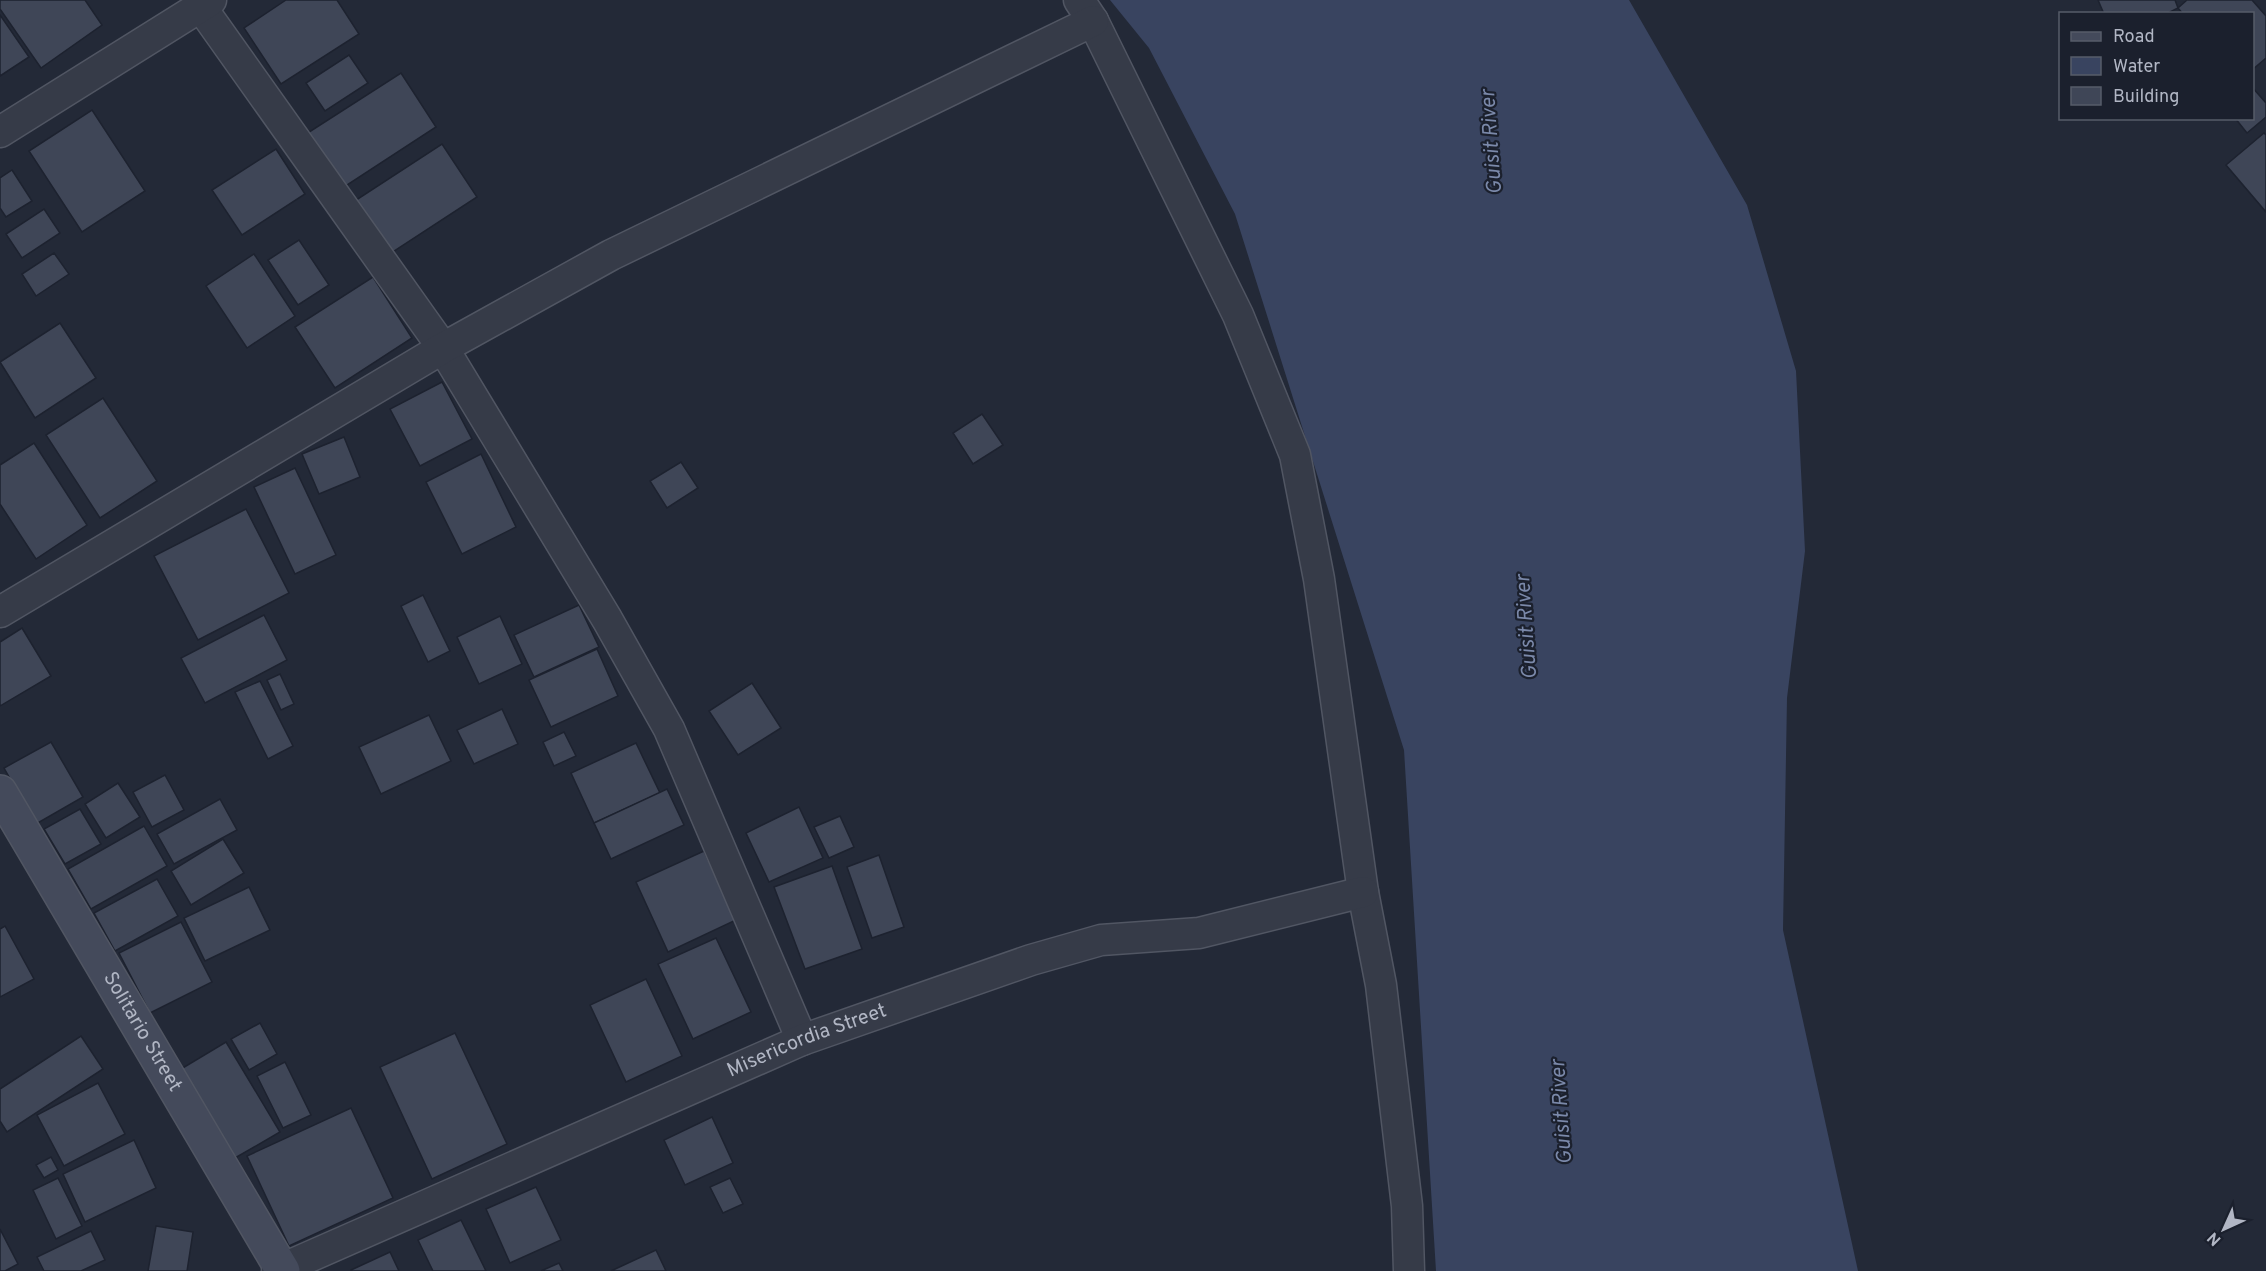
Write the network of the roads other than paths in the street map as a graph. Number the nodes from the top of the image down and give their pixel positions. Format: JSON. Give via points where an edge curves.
{"nodes":[{"id":1,"x":206,"y":3,"type":"edge"},
{"id":2,"x":1086,"y":11,"type":"edge"},
{"id":3,"x":0,"y":132,"type":"edge"},
{"id":4,"x":443,"y":348,"type":"junction"},
{"id":5,"x":0,"y":612,"type":"edge"},
{"id":6,"x":0,"y":792,"type":"edge"},
{"id":7,"x":1363,"y":892,"type":"junction"},
{"id":8,"x":802,"y":1040,"type":"junction"},
{"id":9,"x":281,"y":1270,"type":"edge"},
{"id":10,"x":1409,"y":1271,"type":"edge"}],
"edges":[{"from":1,"to":3,"type":"street"},
{"from":1,"to":4,"type":"street"},
{"from":2,"to":4,"type":"street","via":[[610,255]]},
{"from":2,"to":7,"type":"street","via":[[1238,315],[1295,455],[1319,579]]},
{"from":4,"to":5,"type":"street"},
{"from":4,"to":8,"type":"street","via":[[669,729]]},
{"from":6,"to":9,"type":"main road","name":"Solitario Street"},
{"from":7,"to":8,"type":"street","name":"Misericordia Street","via":[[1199,933],[1101,940],[1031,960]]},
{"from":7,"to":10,"type":"street","via":[[1381,986],[1407,1206]]},
{"from":8,"to":9,"type":"street","name":"Misericordia Street"}]}
